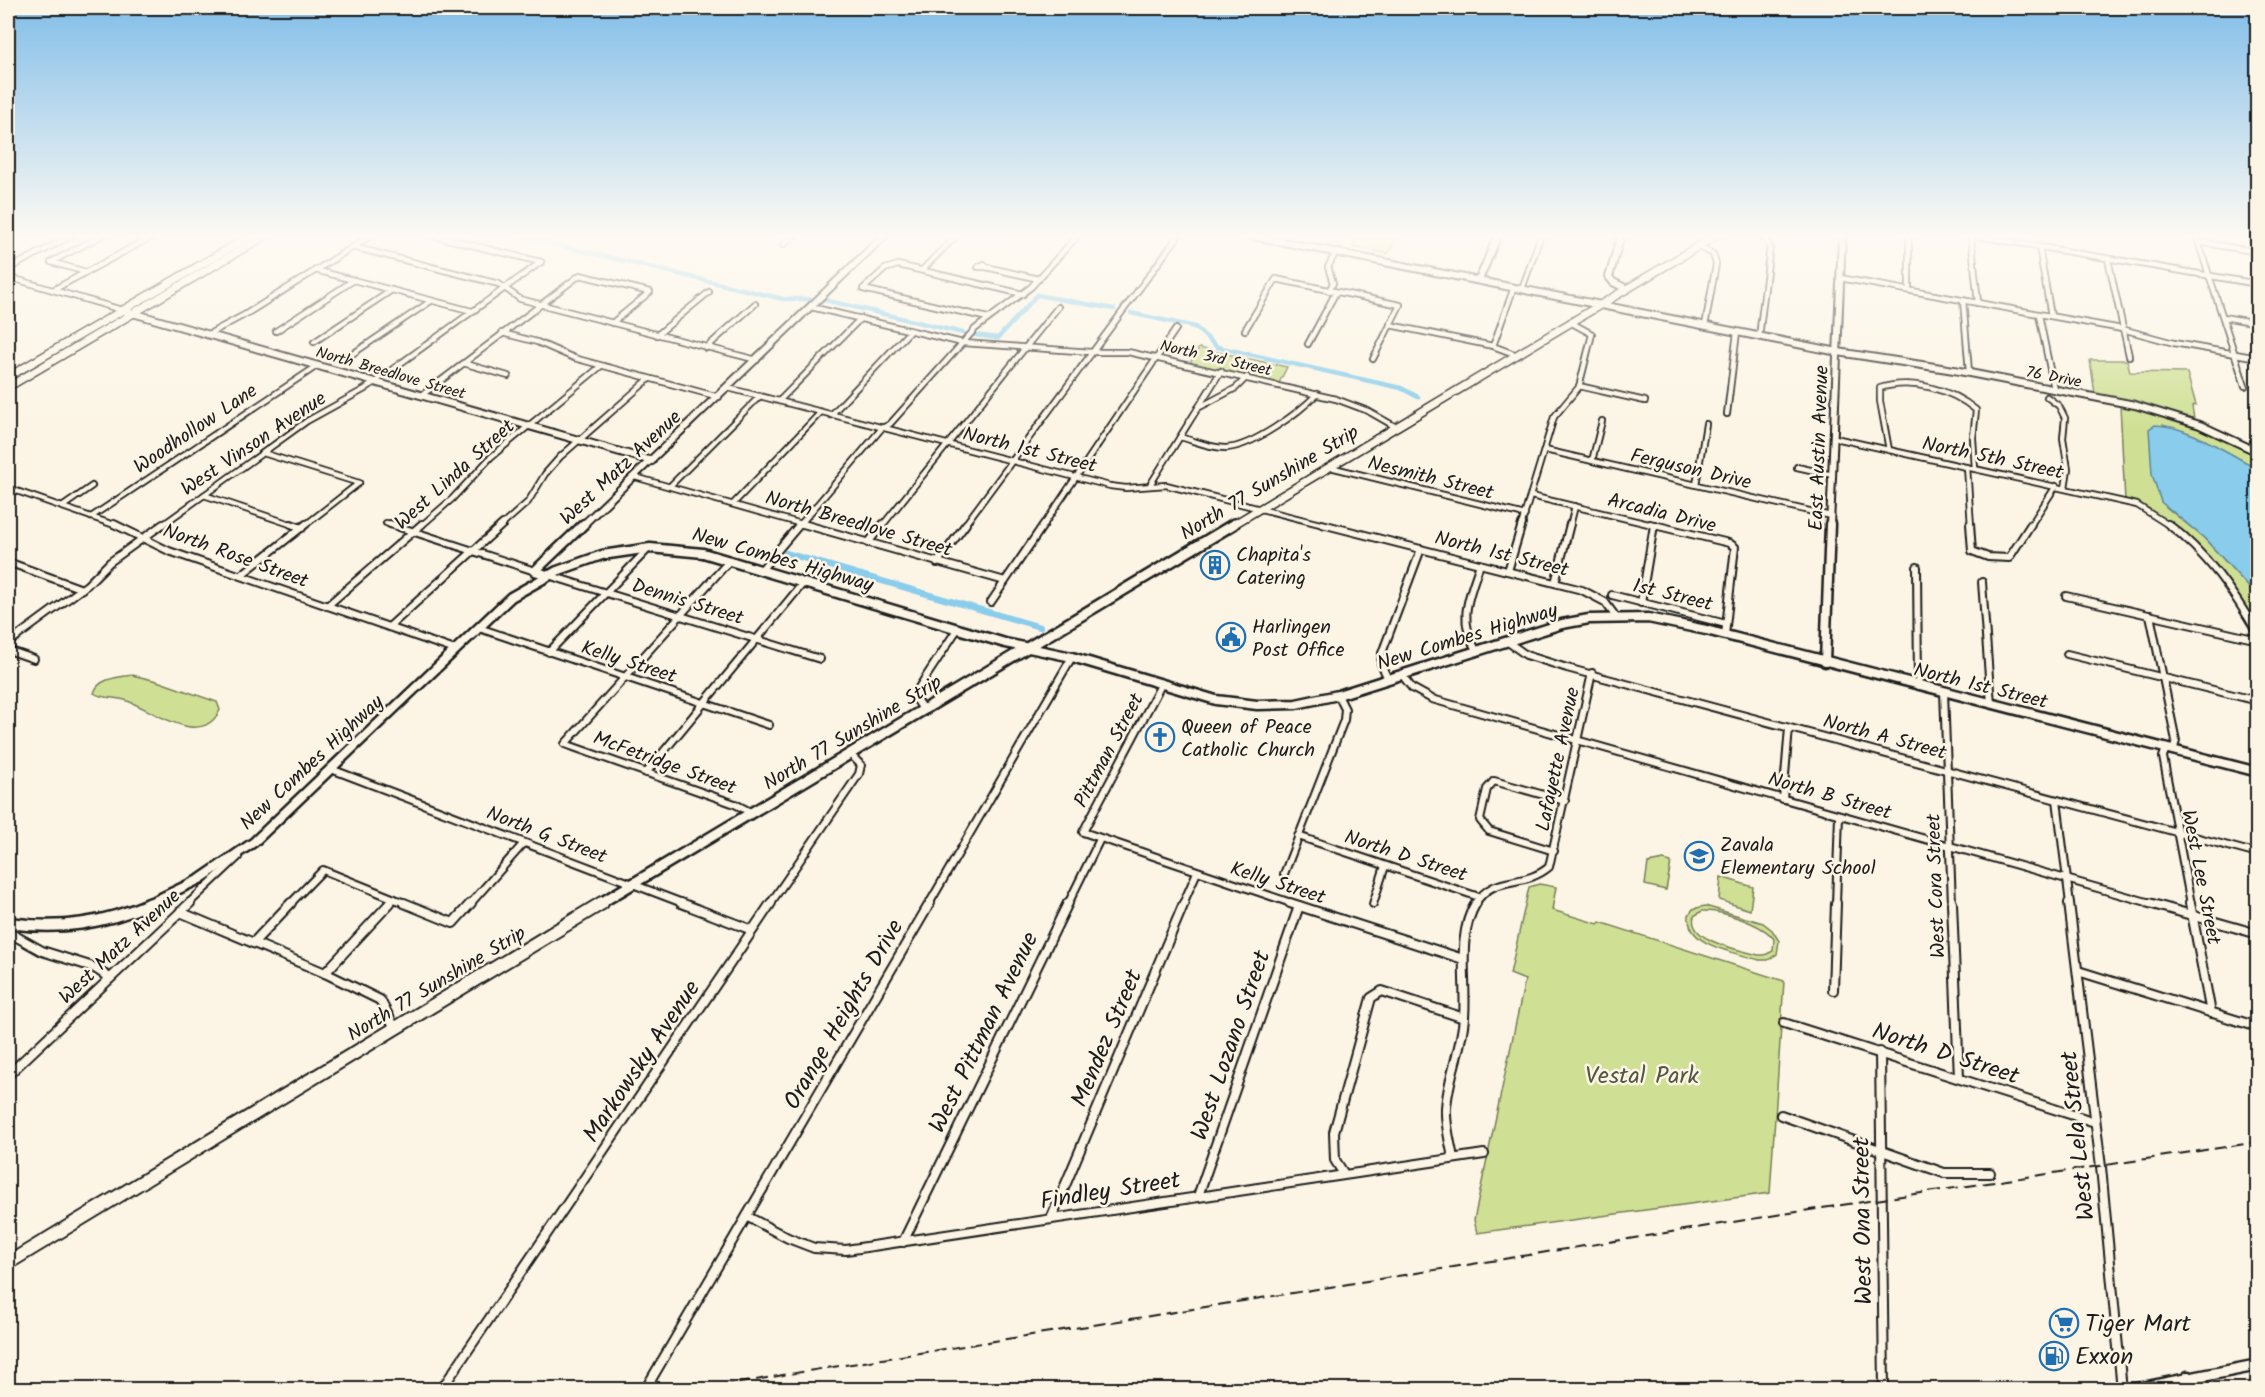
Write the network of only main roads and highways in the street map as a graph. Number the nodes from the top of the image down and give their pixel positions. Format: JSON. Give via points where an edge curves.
{"nodes":[{"id":1,"x":139,"y":300,"type":"edge"},
{"id":2,"x":145,"y":300,"type":"edge"},
{"id":3,"x":154,"y":300,"type":"edge"},
{"id":4,"x":1608,"y":300,"type":"edge"},
{"id":5,"x":122,"y":310,"type":"junction"},
{"id":6,"x":132,"y":313,"type":"junction"},
{"id":7,"x":51,"y":361,"type":"junction"},
{"id":8,"x":8,"y":377,"type":"edge"},
{"id":9,"x":8,"y":387,"type":"edge"},
{"id":10,"x":9,"y":1260,"type":"edge"}],
"edges":[{"from":1,"to":5,"type":"main road"},
{"from":2,"to":6,"type":"main road"},
{"from":3,"to":6,"type":"main road"},
{"from":4,"to":10,"type":"main road","name":"North 77 Sunshine Strip"},
{"from":5,"to":7,"type":"main road","via":[[118,317]]},
{"from":5,"to":8,"type":"main road"},
{"from":6,"to":7,"type":"main road"},
{"from":7,"to":9,"type":"main road"}]}
